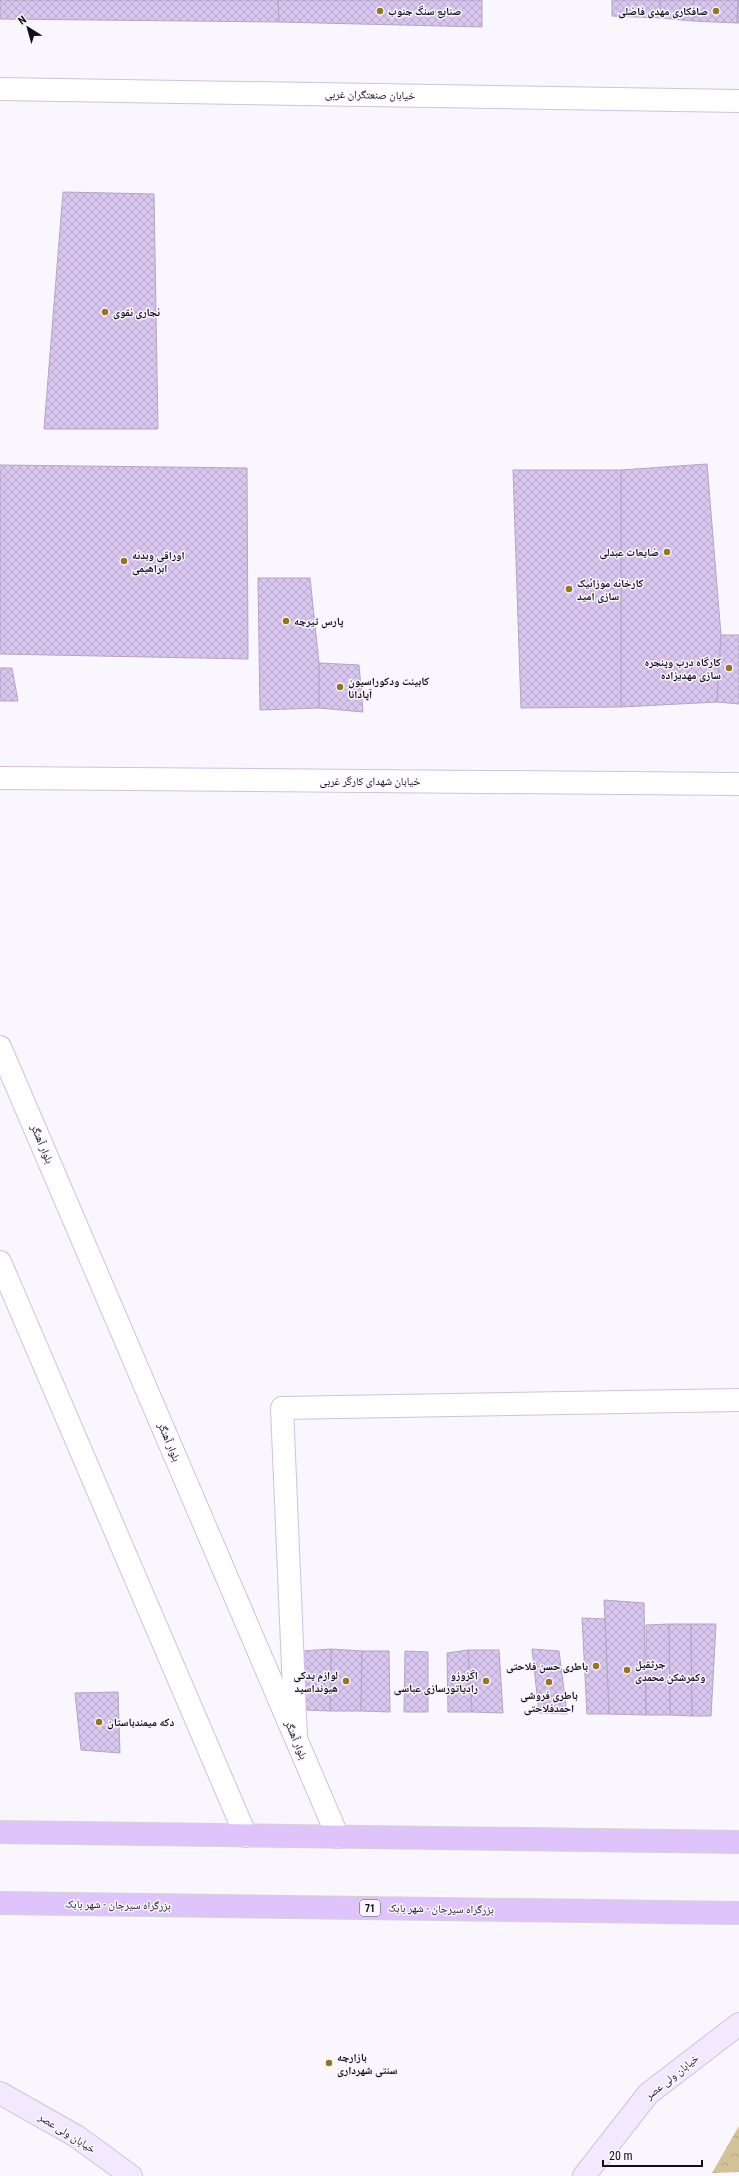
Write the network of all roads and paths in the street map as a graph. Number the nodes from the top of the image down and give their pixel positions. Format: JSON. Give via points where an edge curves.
{"nodes":[{"id":1,"x":0,"y":89,"type":"edge"},
{"id":2,"x":739,"y":101,"type":"edge"},
{"id":3,"x":0,"y":778,"type":"edge"},
{"id":4,"x":739,"y":784,"type":"edge"},
{"id":5,"x":0,"y":1047,"type":"edge"},
{"id":6,"x":0,"y":1262,"type":"edge"},
{"id":7,"x":739,"y":1400,"type":"edge"},
{"id":8,"x":296,"y":1740,"type":"junction"},
{"id":9,"x":0,"y":1832,"type":"edge"},
{"id":10,"x":246,"y":1836,"type":"junction"},
{"id":11,"x":338,"y":1837,"type":"junction"},
{"id":12,"x":739,"y":1842,"type":"edge"},
{"id":13,"x":0,"y":1903,"type":"edge"},
{"id":14,"x":739,"y":1913,"type":"edge"},
{"id":15,"x":739,"y":2024,"type":"edge"},
{"id":16,"x":0,"y":2092,"type":"edge"},
{"id":17,"x":131,"y":2176,"type":"edge"},
{"id":18,"x":584,"y":2176,"type":"edge"}],
"edges":[{"from":1,"to":2,"type":"street","name":"خیابان صنعتگران غربی"},
{"from":3,"to":4,"type":"street","name":"خیابان شهدای کارگر غربی"},
{"from":5,"to":8,"type":"street","name":"بلوار آهنگر"},
{"from":6,"to":10,"type":"street"},
{"from":7,"to":8,"type":"street","via":[[282,1408]]},
{"from":8,"to":11,"type":"street","name":"بلوار آهنگر"},
{"from":9,"to":10,"type":"highway"},
{"from":10,"to":11,"type":"highway"},
{"from":11,"to":12,"type":"highway"},
{"from":13,"to":14,"type":"highway","name":"بزرگراه سیرجان - شهر بابک","number":"71"},
{"from":15,"to":18,"type":"main road","name":"خیابان ولی عصر","via":[[648,2094]]},
{"from":16,"to":17,"type":"main road","name":"خیابان ولی عصر","via":[[76,2136]]}]}
